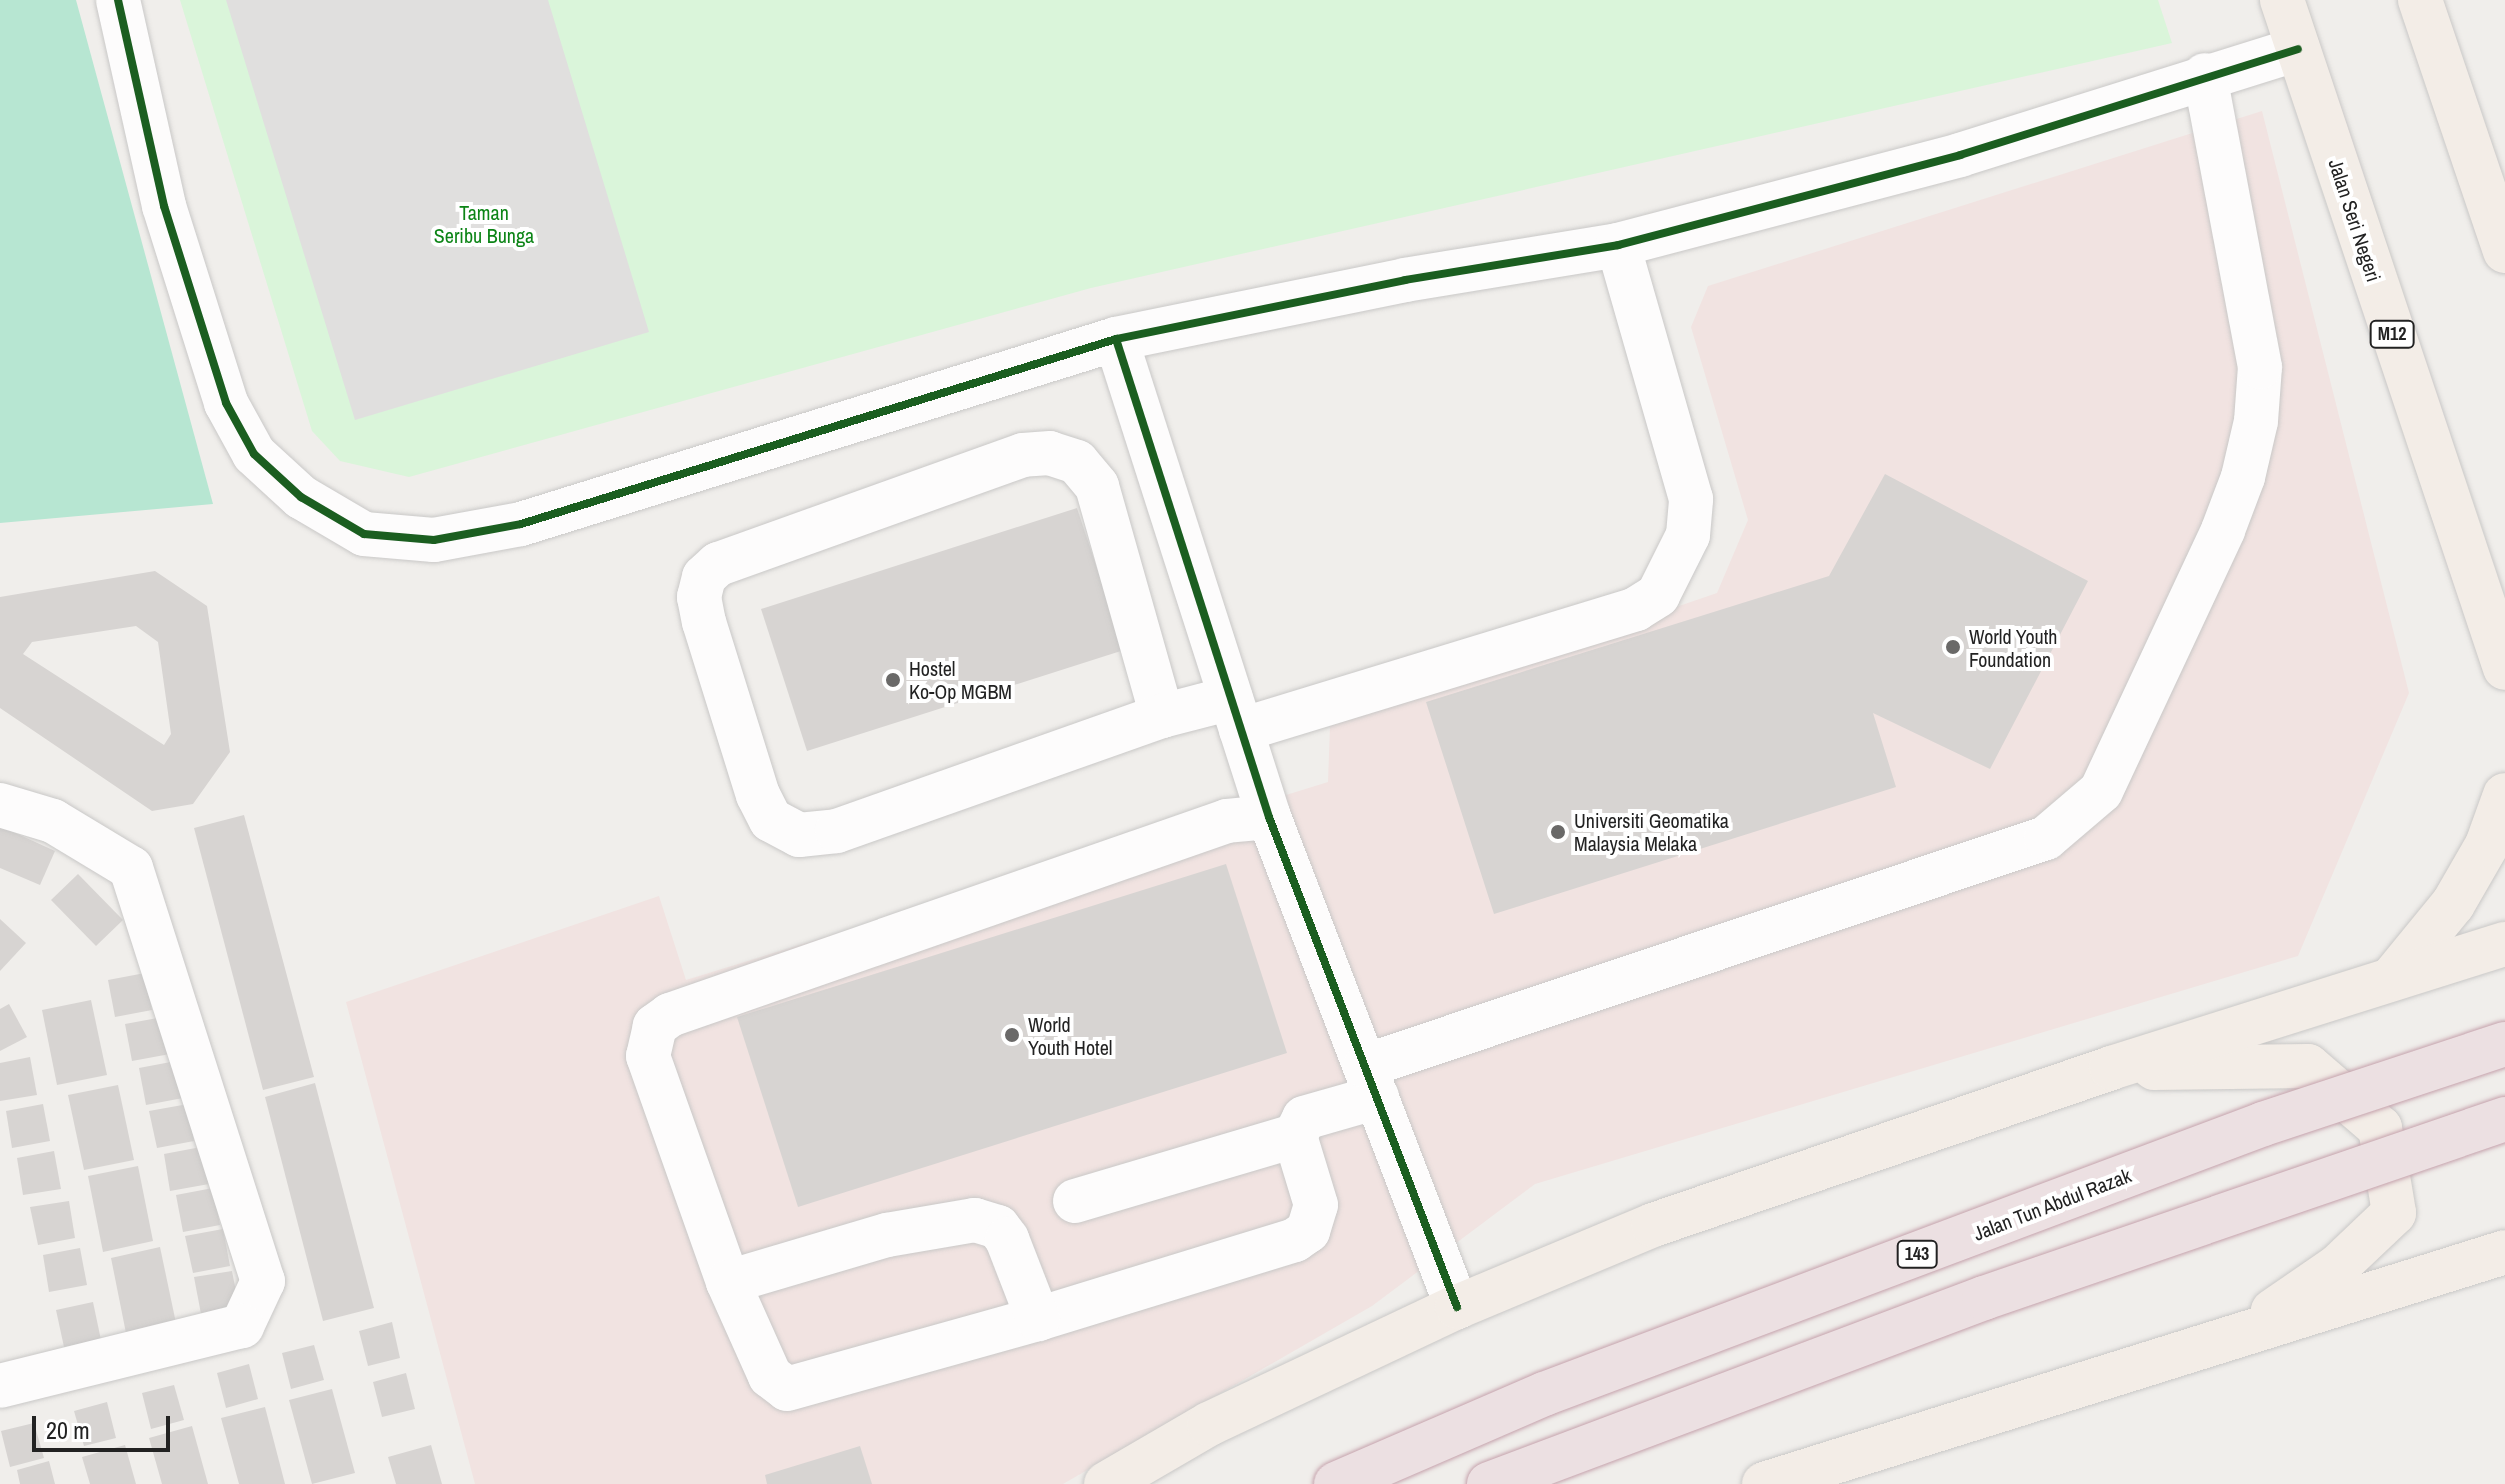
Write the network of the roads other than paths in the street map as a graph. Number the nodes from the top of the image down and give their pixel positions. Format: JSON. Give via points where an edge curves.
{"nodes":[{"id":1,"x":118,"y":0,"type":"edge"},
{"id":2,"x":2282,"y":0,"type":"edge"},
{"id":3,"x":2420,"y":0,"type":"edge"},
{"id":4,"x":2298,"y":49,"type":"junction"},
{"id":5,"x":2205,"y":75,"type":"junction"},
{"id":6,"x":1618,"y":245,"type":"junction"},
{"id":7,"x":2505,"y":251,"type":"edge"},
{"id":8,"x":1116,"y":339,"type":"junction"},
{"id":9,"x":2504,"y":667,"type":"edge"},
{"id":10,"x":2505,"y":688,"type":"edge"},
{"id":11,"x":1236,"y":714,"type":"junction"},
{"id":12,"x":1162,"y":716,"type":"junction"},
{"id":13,"x":2505,"y":795,"type":"edge"},
{"id":14,"x":0,"y":805,"type":"edge"},
{"id":15,"x":1269,"y":817,"type":"junction"},
{"id":16,"x":2505,"y":944,"type":"edge"},
{"id":17,"x":2394,"y":976,"type":"junction"},
{"id":18,"x":2505,"y":1044,"type":"edge"},
{"id":19,"x":2111,"y":1068,"type":"junction"},
{"id":20,"x":1371,"y":1082,"type":"junction"},
{"id":21,"x":2505,"y":1119,"type":"edge"},
{"id":22,"x":1295,"y":1136,"type":"junction"},
{"id":23,"x":1075,"y":1201,"type":"dead end"},
{"id":24,"x":2499,"y":1259,"type":"edge"},
{"id":25,"x":728,"y":1282,"type":"junction"},
{"id":26,"x":1457,"y":1307,"type":"junction"},
{"id":27,"x":1038,"y":1319,"type":"junction"},
{"id":28,"x":2237,"y":1336,"type":"junction"},
{"id":29,"x":0,"y":1386,"type":"edge"},
{"id":30,"x":1106,"y":1484,"type":"edge"},
{"id":31,"x":1336,"y":1484,"type":"edge"},
{"id":32,"x":1489,"y":1484,"type":"edge"},
{"id":33,"x":1764,"y":1484,"type":"edge"}],
"edges":[{"from":1,"to":8,"type":"street","via":[[164,206],[226,403],[254,454],[301,497],[364,534],[434,540],[521,524]]},
{"from":2,"to":4,"type":"main road","name":"Jalan Seri Negeri","number":"M12"},
{"from":3,"to":7,"type":"main road"},
{"from":4,"to":5,"type":"street"},
{"from":4,"to":9,"type":"main road","name":"Jalan Seri Negeri","number":"M12"},
{"from":5,"to":6,"type":"street","via":[[1960,155]]},
{"from":5,"to":20,"type":"street","via":[[2260,367],[2256,421],[2223,530],[2101,791],[2046,838]]},
{"from":6,"to":8,"type":"street","via":[[1405,280]]},
{"from":6,"to":11,"type":"street","via":[[1691,499],[1688,535],[1658,595],[1636,609]]},
{"from":8,"to":11,"type":"street"},
{"from":9,"to":10,"type":"main road","name":"Jalan Seri Negeri"},
{"from":11,"to":12,"type":"street"},
{"from":11,"to":15,"type":"street"},
{"from":12,"to":12,"type":"street","via":[[837,831],[799,835],[771,820],[758,795],[699,597],[704,577],[718,564],[1023,455],[1050,453],[1077,462],[1097,486]]},
{"from":13,"to":17,"type":"main road","via":[[2487,845],[2453,904]]},
{"from":14,"to":29,"type":"street","via":[[53,821],[131,868],[263,1281],[242,1326]]},
{"from":15,"to":20,"type":"street"},
{"from":15,"to":25,"type":"street","via":[[1227,821],[685,1009],[655,1026],[648,1056]]},
{"from":16,"to":17,"type":"main road"},
{"from":17,"to":19,"type":"main road"},
{"from":18,"to":31,"type":"highway","name":"Jalan Tun Abdul Razak","number":"143","bridge":true,"via":[[2263,1124],[1604,1372]]},
{"from":19,"to":26,"type":"main road","via":[[1653,1225]]},
{"from":19,"to":28,"type":"main road","via":[[2308,1066],[2380,1128],[2394,1213],[2337,1267]]},
{"from":20,"to":22,"type":"street","via":[[1304,1118]]},
{"from":20,"to":26,"type":"street"},
{"from":21,"to":32,"type":"highway","bridge":true,"via":[[1984,1298]]},
{"from":22,"to":23,"type":"street"},
{"from":22,"to":27,"type":"street","via":[[1316,1205],[1308,1231],[1295,1240]]},
{"from":24,"to":28,"type":"main road"},
{"from":25,"to":27,"type":"street","via":[[887,1235],[975,1220],[998,1227],[1007,1239]]},
{"from":25,"to":27,"type":"street","via":[[770,1376],[787,1389]]},
{"from":26,"to":30,"type":"main road","via":[[1209,1424]]},
{"from":28,"to":33,"type":"main road"}]}
